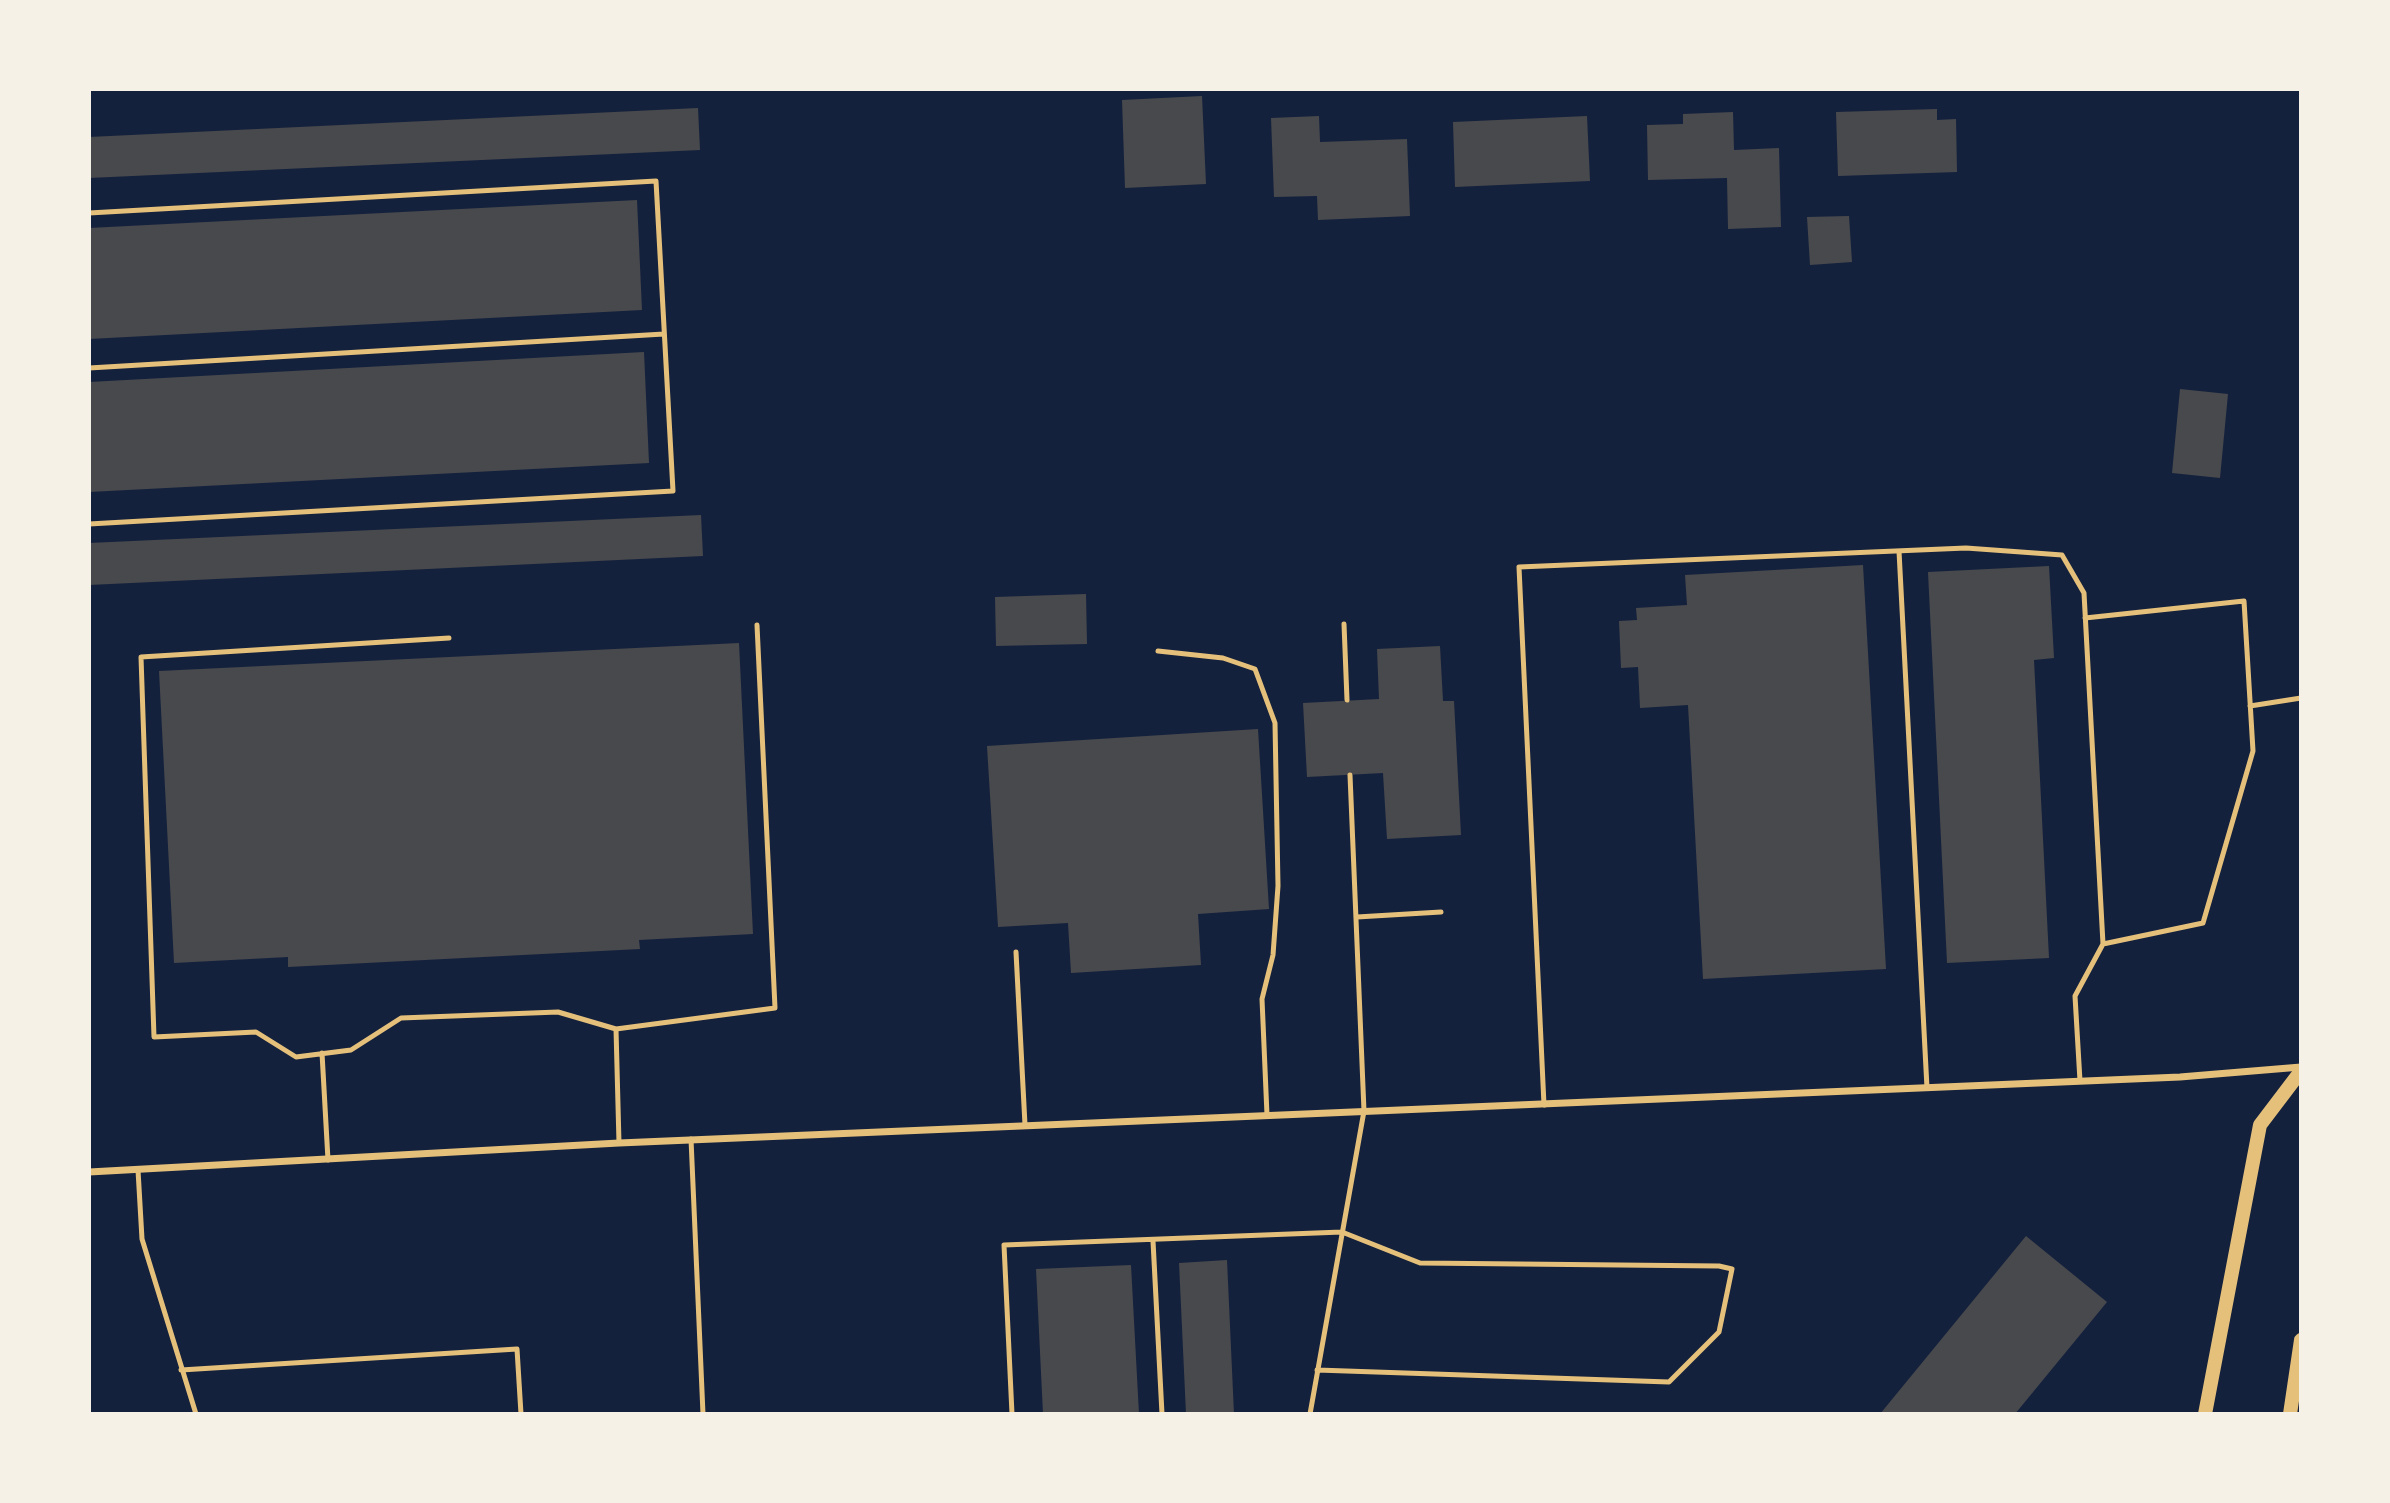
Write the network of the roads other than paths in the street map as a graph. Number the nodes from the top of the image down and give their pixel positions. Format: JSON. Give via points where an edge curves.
{"nodes":[{"id":1,"x":89,"y":213,"type":"edge"},
{"id":2,"x":664,"y":334,"type":"junction"},
{"id":3,"x":89,"y":368,"type":"edge"},
{"id":4,"x":89,"y":524,"type":"edge"},
{"id":5,"x":1899,"y":551,"type":"junction"},
{"id":6,"x":2085,"y":618,"type":"junction"},
{"id":7,"x":1344,"y":624,"type":"dead end"},
{"id":8,"x":757,"y":625,"type":"dead end"},
{"id":9,"x":449,"y":638,"type":"dead end"},
{"id":10,"x":1158,"y":651,"type":"dead end"},
{"id":11,"x":2301,"y":698,"type":"edge"},
{"id":12,"x":1347,"y":700,"type":"dead end"},
{"id":13,"x":2250,"y":706,"type":"junction"},
{"id":14,"x":1350,"y":775,"type":"dead end"},
{"id":15,"x":1441,"y":912,"type":"dead end"},
{"id":16,"x":1357,"y":917,"type":"junction"},
{"id":17,"x":2103,"y":944,"type":"junction"},
{"id":18,"x":1016,"y":952,"type":"dead end"},
{"id":19,"x":616,"y":1029,"type":"junction"},
{"id":20,"x":322,"y":1053,"type":"junction"},
{"id":21,"x":2301,"y":1069,"type":"edge"},
{"id":22,"x":2080,"y":1081,"type":"junction"},
{"id":23,"x":1927,"y":1088,"type":"junction"},
{"id":24,"x":1544,"y":1105,"type":"junction"},
{"id":25,"x":1364,"y":1111,"type":"junction"},
{"id":26,"x":1267,"y":1115,"type":"junction"},
{"id":27,"x":1024,"y":1125,"type":"junction"},
{"id":28,"x":691,"y":1139,"type":"junction"},
{"id":29,"x":618,"y":1143,"type":"junction"},
{"id":30,"x":328,"y":1160,"type":"junction"},
{"id":31,"x":138,"y":1170,"type":"junction"},
{"id":32,"x":89,"y":1172,"type":"edge"},
{"id":33,"x":1342,"y":1232,"type":"junction"},
{"id":34,"x":1153,"y":1241,"type":"junction"},
{"id":35,"x":2301,"y":1340,"type":"edge"},
{"id":36,"x":181,"y":1370,"type":"junction"},
{"id":37,"x":1317,"y":1370,"type":"junction"},
{"id":38,"x":196,"y":1414,"type":"edge"},
{"id":39,"x":521,"y":1414,"type":"edge"},
{"id":40,"x":703,"y":1414,"type":"edge"},
{"id":41,"x":1012,"y":1414,"type":"edge"},
{"id":42,"x":1162,"y":1414,"type":"edge"},
{"id":43,"x":1310,"y":1414,"type":"edge"},
{"id":44,"x":2205,"y":1414,"type":"edge"},
{"id":45,"x":2291,"y":1414,"type":"edge"}],
"edges":[{"from":1,"to":2,"type":"lane","via":[[656,181]]},
{"from":2,"to":3,"type":"lane"},
{"from":2,"to":4,"type":"lane","via":[[673,491]]},
{"from":5,"to":6,"type":"lane","via":[[1966,548],[2062,555],[2084,593]]},
{"from":5,"to":23,"type":"lane"},
{"from":5,"to":24,"type":"lane","via":[[1519,567]]},
{"from":6,"to":13,"type":"lane","via":[[2244,601]]},
{"from":6,"to":17,"type":"lane"},
{"from":7,"to":12,"type":"lane"},
{"from":8,"to":19,"type":"lane","via":[[775,1008]]},
{"from":9,"to":20,"type":"lane","via":[[141,657],[154,1037],[256,1032],[296,1057]]},
{"from":10,"to":26,"type":"lane","via":[[1223,658],[1255,669],[1275,723],[1278,886],[1273,955],[1262,999]]},
{"from":11,"to":13,"type":"lane"},
{"from":13,"to":17,"type":"lane","via":[[2253,751],[2203,923]]},
{"from":14,"to":16,"type":"lane"},
{"from":15,"to":16,"type":"lane"},
{"from":16,"to":25,"type":"lane"},
{"from":17,"to":22,"type":"lane","via":[[2075,996]]},
{"from":18,"to":27,"type":"lane"},
{"from":19,"to":20,"type":"lane","via":[[558,1012],[401,1018],[351,1050]]},
{"from":19,"to":29,"type":"lane"},
{"from":20,"to":30,"type":"lane"},
{"from":21,"to":22,"type":"street"},
{"from":21,"to":44,"type":"main road","via":[[2260,1125]]},
{"from":22,"to":23,"type":"street"},
{"from":23,"to":24,"type":"street"},
{"from":24,"to":25,"type":"street"},
{"from":25,"to":26,"type":"street"},
{"from":25,"to":33,"type":"lane"},
{"from":26,"to":27,"type":"street"},
{"from":27,"to":28,"type":"street"},
{"from":28,"to":29,"type":"street"},
{"from":28,"to":40,"type":"lane"},
{"from":29,"to":30,"type":"street"},
{"from":30,"to":31,"type":"street"},
{"from":31,"to":32,"type":"street"},
{"from":31,"to":36,"type":"lane","via":[[142,1240]]},
{"from":33,"to":34,"type":"lane"},
{"from":33,"to":37,"type":"lane"},
{"from":33,"to":37,"type":"lane","via":[[1420,1263],[1732,1269],[1719,1332],[1669,1382]]},
{"from":34,"to":41,"type":"lane","via":[[1004,1245]]},
{"from":34,"to":42,"type":"lane"},
{"from":35,"to":45,"type":"main road"},
{"from":36,"to":38,"type":"lane"},
{"from":36,"to":39,"type":"lane","via":[[517,1349]]},
{"from":37,"to":43,"type":"lane"}]}
